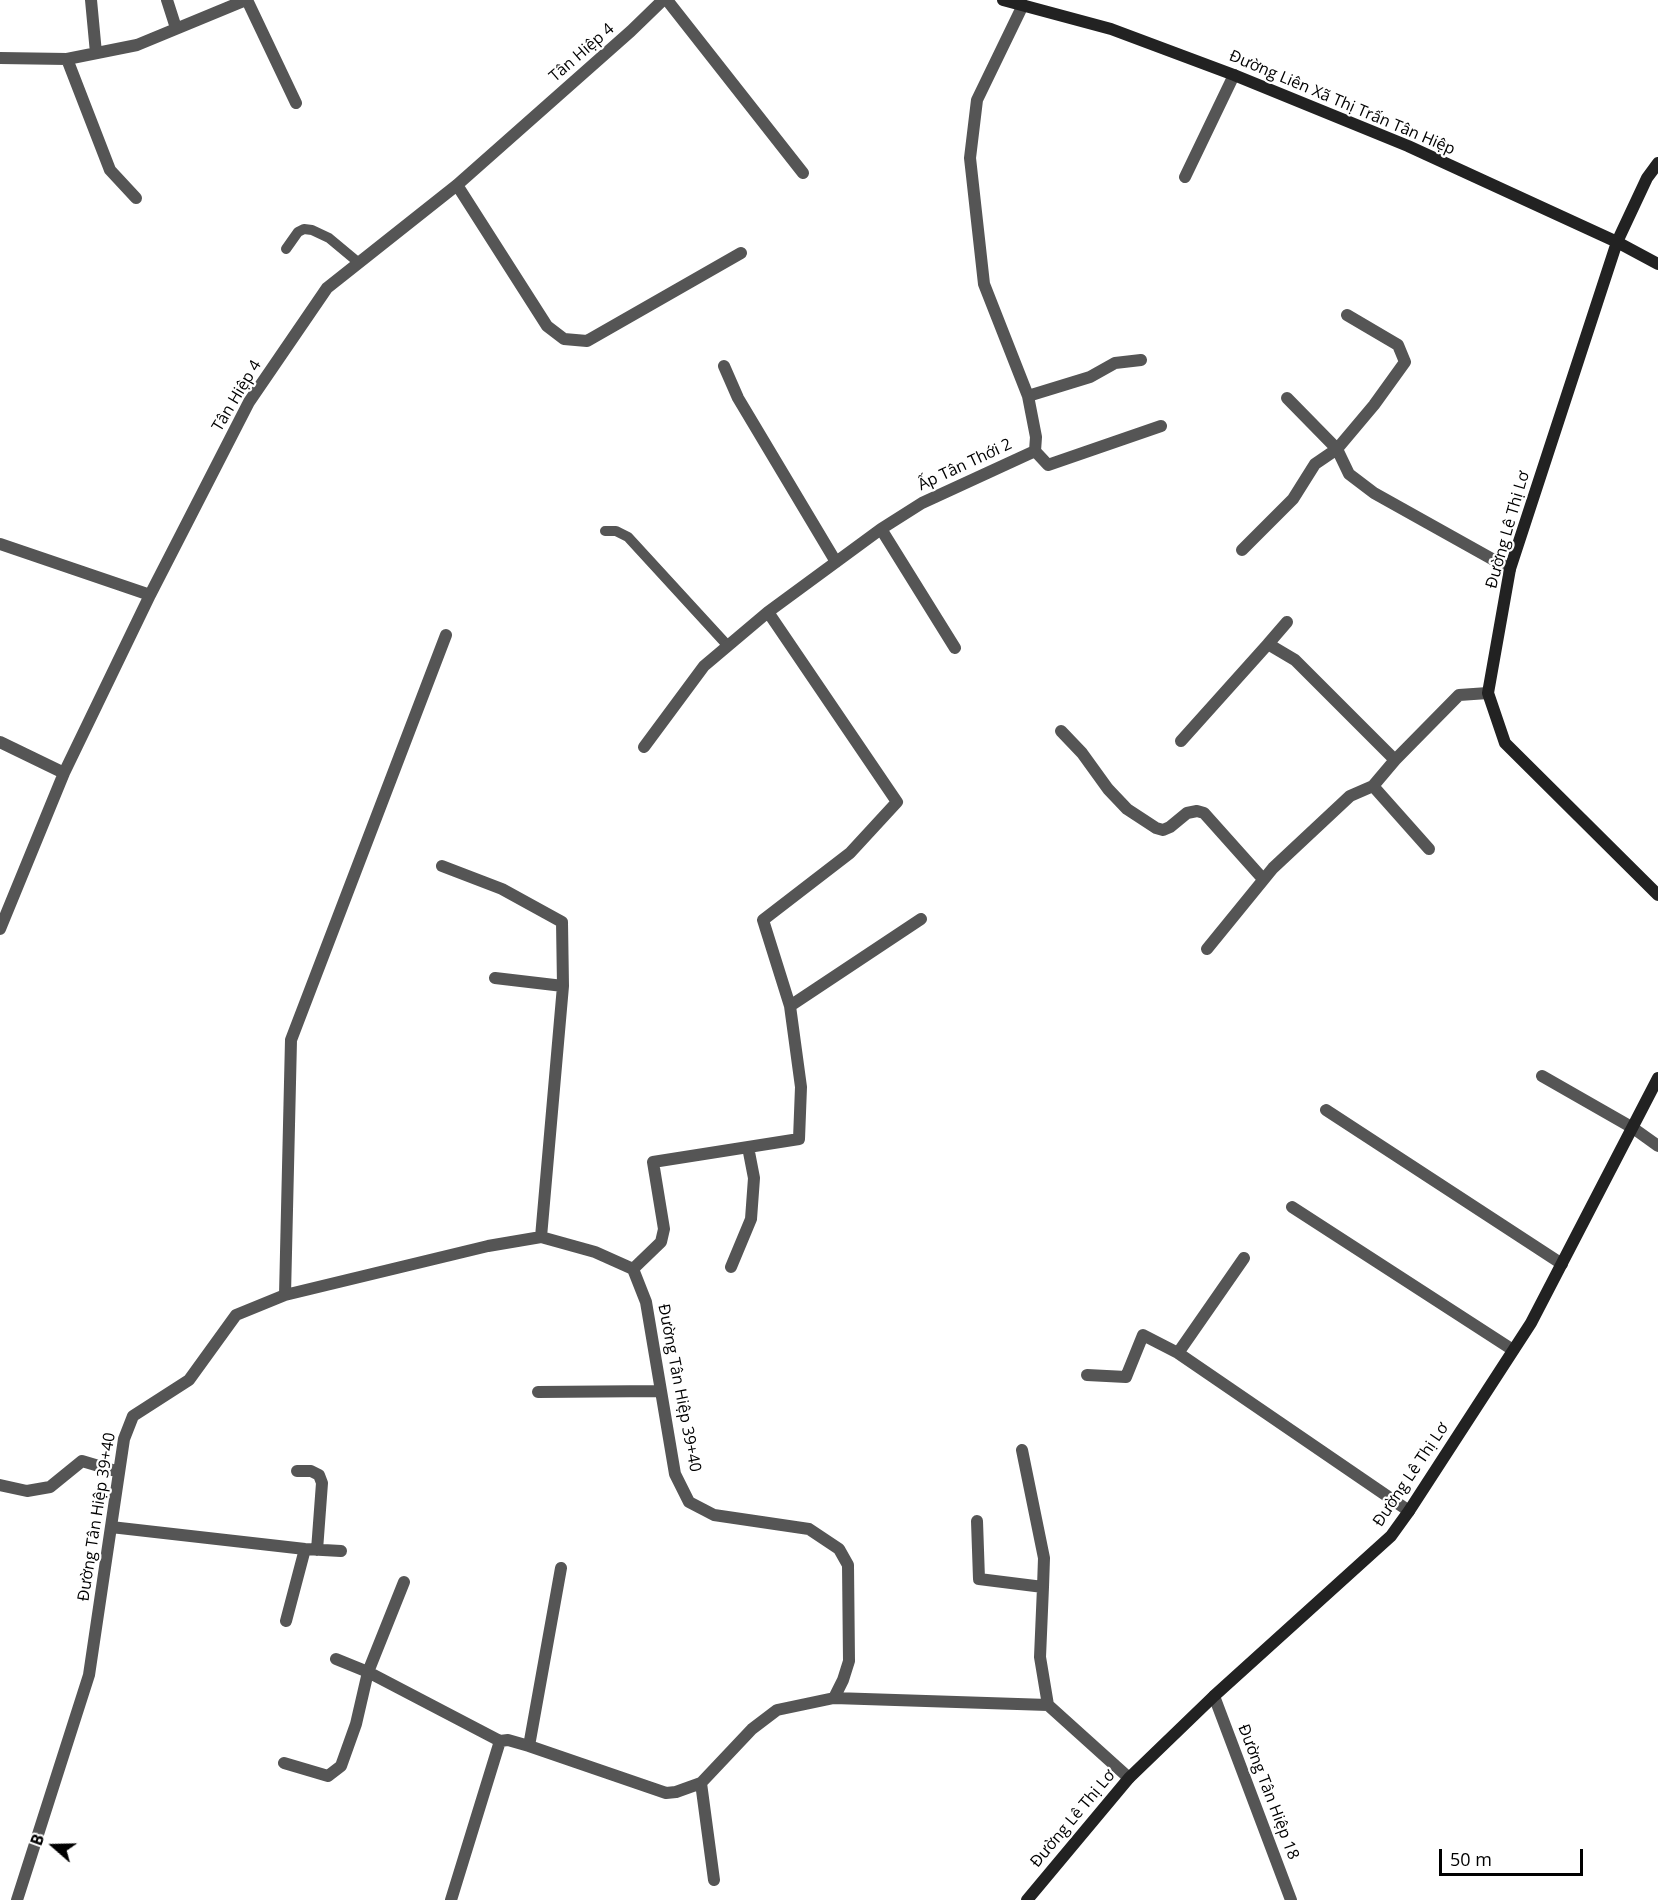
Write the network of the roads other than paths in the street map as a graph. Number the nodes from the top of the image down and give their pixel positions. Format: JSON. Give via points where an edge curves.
{"nodes":[{"id":1,"x":91,"y":0,"type":"edge"},
{"id":2,"x":167,"y":0,"type":"edge"},
{"id":3,"x":247,"y":0,"type":"edge"},
{"id":4,"x":665,"y":0,"type":"edge"},
{"id":5,"x":1005,"y":0,"type":"edge"},
{"id":6,"x":1023,"y":6,"type":"junction"},
{"id":7,"x":176,"y":28,"type":"junction"},
{"id":8,"x":96,"y":53,"type":"junction"},
{"id":9,"x":0,"y":58,"type":"edge"},
{"id":10,"x":67,"y":59,"type":"junction"},
{"id":11,"x":1234,"y":75,"type":"junction"},
{"id":12,"x":296,"y":103,"type":"dead end"},
{"id":13,"x":1658,"y":164,"type":"edge"},
{"id":14,"x":803,"y":173,"type":"dead end"},
{"id":15,"x":1185,"y":177,"type":"dead end"},
{"id":16,"x":457,"y":185,"type":"junction"},
{"id":17,"x":136,"y":198,"type":"dead end"},
{"id":18,"x":1617,"y":242,"type":"junction"},
{"id":19,"x":286,"y":249,"type":"dead end"},
{"id":20,"x":741,"y":253,"type":"dead end"},
{"id":21,"x":359,"y":263,"type":"junction"},
{"id":22,"x":1658,"y":264,"type":"edge"},
{"id":23,"x":1347,"y":315,"type":"dead end"},
{"id":24,"x":1141,"y":360,"type":"dead end"},
{"id":25,"x":724,"y":366,"type":"dead end"},
{"id":26,"x":1028,"y":396,"type":"junction"},
{"id":27,"x":1287,"y":398,"type":"dead end"},
{"id":28,"x":1161,"y":426,"type":"dead end"},
{"id":29,"x":1337,"y":449,"type":"junction"},
{"id":30,"x":1035,"y":451,"type":"junction"},
{"id":31,"x":881,"y":529,"type":"junction"},
{"id":32,"x":605,"y":531,"type":"dead end"},
{"id":33,"x":0,"y":544,"type":"edge"},
{"id":34,"x":1242,"y":550,"type":"dead end"},
{"id":35,"x":836,"y":562,"type":"junction"},
{"id":36,"x":1510,"y":569,"type":"junction"},
{"id":37,"x":150,"y":595,"type":"junction"},
{"id":38,"x":768,"y":612,"type":"junction"},
{"id":39,"x":1287,"y":622,"type":"dead end"},
{"id":40,"x":446,"y":634,"type":"dead end"},
{"id":41,"x":1268,"y":644,"type":"junction"},
{"id":42,"x":728,"y":646,"type":"junction"},
{"id":43,"x":955,"y":648,"type":"dead end"},
{"id":44,"x":1488,"y":693,"type":"junction"},
{"id":45,"x":1061,"y":731,"type":"dead end"},
{"id":46,"x":1181,"y":741,"type":"dead end"},
{"id":47,"x":0,"y":742,"type":"edge"},
{"id":48,"x":644,"y":747,"type":"dead end"},
{"id":49,"x":1395,"y":760,"type":"junction"},
{"id":50,"x":64,"y":773,"type":"junction"},
{"id":51,"x":1373,"y":786,"type":"junction"},
{"id":52,"x":1429,"y":849,"type":"dead end"},
{"id":53,"x":442,"y":866,"type":"dead end"},
{"id":54,"x":1263,"y":879,"type":"junction"},
{"id":55,"x":1658,"y":895,"type":"edge"},
{"id":56,"x":921,"y":919,"type":"dead end"},
{"id":57,"x":0,"y":929,"type":"edge"},
{"id":58,"x":1207,"y":949,"type":"dead end"},
{"id":59,"x":495,"y":978,"type":"dead end"},
{"id":60,"x":563,"y":986,"type":"junction"},
{"id":61,"x":790,"y":1006,"type":"junction"},
{"id":62,"x":1542,"y":1076,"type":"dead end"},
{"id":63,"x":1658,"y":1078,"type":"edge"},
{"id":64,"x":1326,"y":1110,"type":"dead end"},
{"id":65,"x":1633,"y":1128,"type":"junction"},
{"id":66,"x":1658,"y":1146,"type":"edge"},
{"id":67,"x":748,"y":1147,"type":"junction"},
{"id":68,"x":1292,"y":1207,"type":"dead end"},
{"id":69,"x":541,"y":1237,"type":"junction"},
{"id":70,"x":1244,"y":1258,"type":"dead end"},
{"id":71,"x":1562,"y":1264,"type":"junction"},
{"id":72,"x":731,"y":1267,"type":"dead end"},
{"id":73,"x":633,"y":1269,"type":"junction"},
{"id":74,"x":285,"y":1295,"type":"junction"},
{"id":75,"x":1513,"y":1350,"type":"junction"},
{"id":76,"x":1178,"y":1353,"type":"junction"},
{"id":77,"x":1087,"y":1375,"type":"dead end"},
{"id":78,"x":661,"y":1390,"type":"junction"},
{"id":79,"x":538,"y":1392,"type":"dead end"},
{"id":80,"x":1022,"y":1450,"type":"dead end"},
{"id":81,"x":297,"y":1471,"type":"dead end"},
{"id":82,"x":119,"y":1472,"type":"junction"},
{"id":83,"x":0,"y":1485,"type":"edge"},
{"id":84,"x":1409,"y":1511,"type":"junction"},
{"id":85,"x":977,"y":1521,"type":"dead end"},
{"id":86,"x":111,"y":1527,"type":"junction"},
{"id":87,"x":311,"y":1549,"type":"junction"},
{"id":88,"x":341,"y":1551,"type":"dead end"},
{"id":89,"x":561,"y":1568,"type":"dead end"},
{"id":90,"x":404,"y":1582,"type":"dead end"},
{"id":91,"x":1043,"y":1587,"type":"junction"},
{"id":92,"x":286,"y":1621,"type":"dead end"},
{"id":93,"x":336,"y":1659,"type":"dead end"},
{"id":94,"x":369,"y":1672,"type":"junction"},
{"id":95,"x":1214,"y":1696,"type":"junction"},
{"id":96,"x":834,"y":1698,"type":"junction"},
{"id":97,"x":1048,"y":1706,"type":"junction"},
{"id":98,"x":500,"y":1741,"type":"junction"},
{"id":99,"x":529,"y":1746,"type":"junction"},
{"id":100,"x":284,"y":1763,"type":"dead end"},
{"id":101,"x":1129,"y":1778,"type":"junction"},
{"id":102,"x":701,"y":1783,"type":"junction"},
{"id":103,"x":714,"y":1880,"type":"dead end"},
{"id":104,"x":17,"y":1900,"type":"edge"},
{"id":105,"x":451,"y":1900,"type":"edge"},
{"id":106,"x":1027,"y":1900,"type":"edge"},
{"id":107,"x":1291,"y":1900,"type":"edge"}],
"edges":[{"from":1,"to":8,"type":"street"},
{"from":2,"to":7,"type":"street"},
{"from":3,"to":7,"type":"street"},
{"from":3,"to":12,"type":"street"},
{"from":4,"to":14,"type":"street"},
{"from":4,"to":16,"type":"street","name":"Tân Hiệp 4"},
{"from":5,"to":6,"type":"street","name":"Đường Liên Xã Thị Trấn Tân Hiệp"},
{"from":6,"to":11,"type":"street","name":"Đường Liên Xã Thị Trấn Tân Hiệp","via":[[1112,29]]},
{"from":6,"to":26,"type":"street","name":"Ấp Tân Thới 2","via":[[977,100],[970,158],[984,284]]},
{"from":7,"to":8,"type":"street","via":[[137,45]]},
{"from":8,"to":10,"type":"street"},
{"from":9,"to":10,"type":"street"},
{"from":10,"to":17,"type":"street","via":[[110,170]]},
{"from":11,"to":15,"type":"street"},
{"from":11,"to":18,"type":"street","name":"Đường Liên Xã Thị Trấn Tân Hiệp","via":[[1408,146]]},
{"from":13,"to":18,"type":"street","name":"Đường Lê Thị Lơ","via":[[1647,178]]},
{"from":16,"to":20,"type":"street","via":[[547,326],[564,339],[587,341]]},
{"from":16,"to":21,"type":"street","name":"Tân Hiệp 4"},
{"from":18,"to":22,"type":"street","name":"Đường Liên Xã Thị Trấn Tân Hiệp"},
{"from":18,"to":36,"type":"street","name":"Đường Lê Thị Lơ"},
{"from":19,"to":21,"type":"lane","via":[[298,232],[312,230],[329,238]]},
{"from":21,"to":37,"type":"street","name":"Tân Hiệp 4","via":[[327,288],[249,402]]},
{"from":23,"to":29,"type":"street","via":[[1398,345],[1405,362]]},
{"from":24,"to":26,"type":"street","via":[[1115,363],[1090,377]]},
{"from":25,"to":35,"type":"street","via":[[738,398]]},
{"from":26,"to":30,"type":"street","name":"Ấp Tân Thới 2"},
{"from":27,"to":29,"type":"street"},
{"from":28,"to":30,"type":"street","via":[[1048,465]]},
{"from":29,"to":34,"type":"street","via":[[1315,464],[1293,499]]},
{"from":29,"to":36,"type":"street","via":[[1349,474],[1374,493]]},
{"from":30,"to":31,"type":"street","name":"Ấp Tân Thới 2","via":[[922,503]]},
{"from":31,"to":35,"type":"street","name":"Ấp Tân Thới 2"},
{"from":31,"to":43,"type":"street"},
{"from":32,"to":42,"type":"lane","via":[[628,537]]},
{"from":33,"to":37,"type":"street"},
{"from":35,"to":38,"type":"street","name":"Ấp Tân Thới 2"},
{"from":36,"to":44,"type":"street","name":"Đường Lê Thị Lơ"},
{"from":37,"to":50,"type":"street","name":"Tân Hiệp 4"},
{"from":38,"to":42,"type":"street","name":"Ấp Tân Thới 2"},
{"from":38,"to":61,"type":"street","via":[[897,802],[850,853],[763,920]]},
{"from":39,"to":41,"type":"street"},
{"from":40,"to":74,"type":"street","via":[[291,1040]]},
{"from":41,"to":46,"type":"street"},
{"from":41,"to":49,"type":"street","via":[[1295,660]]},
{"from":42,"to":48,"type":"street","name":"Ấp Tân Thới 2","via":[[704,666]]},
{"from":44,"to":49,"type":"street","via":[[1459,695]]},
{"from":44,"to":55,"type":"street","name":"Đường Lê Thị Lơ","via":[[1505,743]]},
{"from":45,"to":54,"type":"street","via":[[1127,808],[1163,830],[1187,813],[1204,813]]},
{"from":47,"to":50,"type":"street"},
{"from":49,"to":51,"type":"street"},
{"from":50,"to":57,"type":"street","name":"Tân Hiệp 4"},
{"from":51,"to":52,"type":"street"},
{"from":51,"to":54,"type":"street","via":[[1350,796]]},
{"from":53,"to":60,"type":"street","via":[[502,889],[562,922]]},
{"from":54,"to":58,"type":"street"},
{"from":56,"to":61,"type":"street"},
{"from":59,"to":60,"type":"street"},
{"from":60,"to":69,"type":"street"},
{"from":61,"to":67,"type":"street","via":[[801,1087],[799,1139]]},
{"from":62,"to":65,"type":"street"},
{"from":63,"to":65,"type":"street","name":"Đường Lê Thị Lơ"},
{"from":64,"to":71,"type":"street"},
{"from":65,"to":66,"type":"street"},
{"from":65,"to":71,"type":"street","name":"Đường Lê Thị Lơ"},
{"from":67,"to":72,"type":"street","via":[[754,1178],[751,1219]]},
{"from":67,"to":73,"type":"street","via":[[653,1162],[664,1229],[661,1242]]},
{"from":68,"to":75,"type":"street"},
{"from":69,"to":73,"type":"street","name":"Đường Tân Hiệp 39+40","via":[[595,1252]]},
{"from":69,"to":74,"type":"street","name":"Đường Tân Hiệp 39+40"},
{"from":70,"to":76,"type":"street"},
{"from":71,"to":75,"type":"street","name":"Đường Lê Thị Lơ"},
{"from":73,"to":78,"type":"street","name":"Đường Tân Hiệp 39+40","via":[[646,1302]]},
{"from":74,"to":82,"type":"street","name":"Đường Tân Hiệp 39+40","via":[[236,1315],[189,1380],[134,1416],[123,1439]]},
{"from":75,"to":84,"type":"street","name":"Đường Lê Thị Lơ"},
{"from":76,"to":77,"type":"street","via":[[1143,1335],[1126,1377]]},
{"from":76,"to":84,"type":"street"},
{"from":78,"to":79,"type":"street"},
{"from":78,"to":96,"type":"street","name":"Đường Tân Hiệp 39+40","via":[[675,1474],[689,1502],[714,1515],[809,1529],[839,1549],[848,1565],[849,1661]]},
{"from":80,"to":91,"type":"street","via":[[1044,1557]]},
{"from":81,"to":87,"type":"street","via":[[319,1474],[322,1483]]},
{"from":82,"to":83,"type":"street","via":[[82,1461],[50,1487],[27,1491]]},
{"from":82,"to":86,"type":"street","name":"Đường Tân Hiệp 39+40"},
{"from":84,"to":95,"type":"street","name":"Đường Lê Thị Lơ","via":[[1391,1536]]},
{"from":85,"to":91,"type":"street","via":[[979,1579]]},
{"from":86,"to":87,"type":"street"},
{"from":86,"to":104,"type":"street","name":"Đường Tân Hiệp 39+40","via":[[89,1675]]},
{"from":87,"to":88,"type":"street"},
{"from":87,"to":92,"type":"street"},
{"from":89,"to":99,"type":"street"},
{"from":90,"to":94,"type":"street"},
{"from":91,"to":97,"type":"street","via":[[1040,1657]]},
{"from":93,"to":94,"type":"street"},
{"from":94,"to":98,"type":"street"},
{"from":94,"to":100,"type":"street","via":[[341,1766],[328,1776]]},
{"from":95,"to":101,"type":"street","name":"Đường Lê Thị Lơ"},
{"from":95,"to":107,"type":"street","name":"Đường Tân Hiệp 18"},
{"from":96,"to":97,"type":"street"},
{"from":96,"to":102,"type":"street","via":[[777,1710],[752,1729]]},
{"from":97,"to":101,"type":"street"},
{"from":98,"to":99,"type":"street"},
{"from":98,"to":105,"type":"street"},
{"from":99,"to":102,"type":"street","via":[[666,1792]]},
{"from":101,"to":106,"type":"street","name":"Đường Lê Thị Lơ"},
{"from":102,"to":103,"type":"street"}]}
